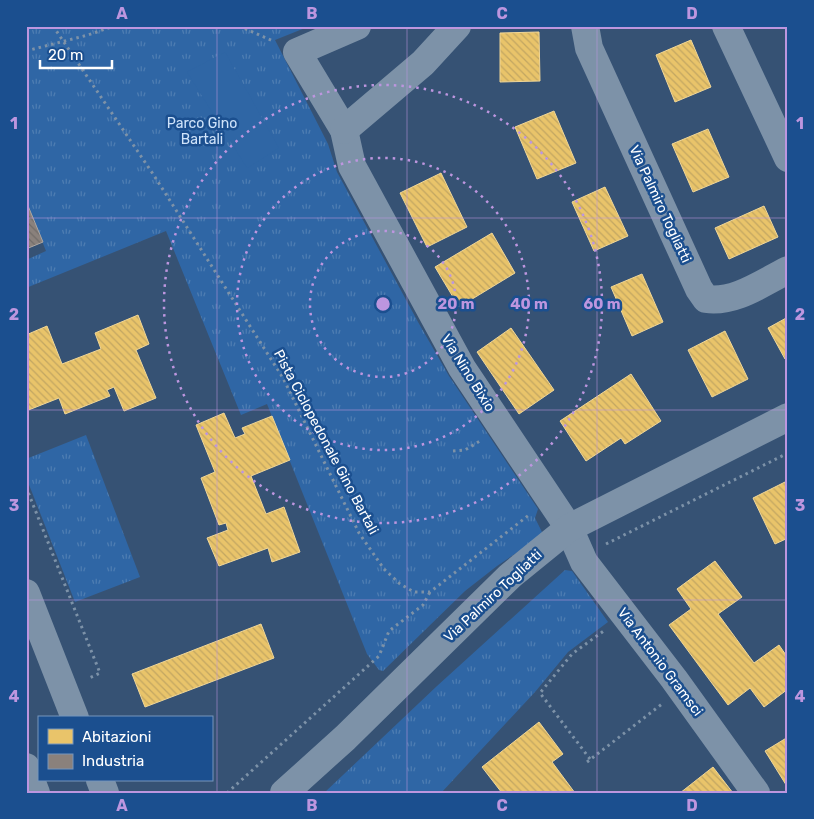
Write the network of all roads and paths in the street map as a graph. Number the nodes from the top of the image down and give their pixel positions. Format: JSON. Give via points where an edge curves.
{"nodes":[{"id":1,"x":53,"y":26,"type":"edge"},
{"id":2,"x":114,"y":26,"type":"edge"},
{"id":3,"x":239,"y":26,"type":"edge"},
{"id":4,"x":357,"y":26,"type":"edge"},
{"id":5,"x":457,"y":26,"type":"edge"},
{"id":6,"x":586,"y":26,"type":"edge"},
{"id":7,"x":726,"y":26,"type":"edge"},
{"id":8,"x":64,"y":41,"type":"junction"},
{"id":9,"x":26,"y":51,"type":"edge"},
{"id":10,"x":297,"y":52,"type":"junction"},
{"id":11,"x":344,"y":130,"type":"junction"},
{"id":12,"x":788,"y":158,"type":"edge"},
{"id":13,"x":788,"y":270,"type":"edge"},
{"id":14,"x":788,"y":417,"type":"edge"},
{"id":15,"x":788,"y":453,"type":"edge"},
{"id":16,"x":26,"y":488,"type":"edge"},
{"id":17,"x":551,"y":500,"type":"junction"},
{"id":18,"x":569,"y":528,"type":"junction"},
{"id":19,"x":607,"y":546,"type":"dead end"},
{"id":20,"x":430,"y":592,"type":"junction"},
{"id":21,"x":26,"y":593,"type":"edge"},
{"id":22,"x":625,"y":615,"type":"junction"},
{"id":23,"x":80,"y":682,"type":"dead end"},
{"id":24,"x":682,"y":690,"type":"junction"},
{"id":25,"x":74,"y":716,"type":"edge"},
{"id":26,"x":26,"y":768,"type":"edge"},
{"id":27,"x":36,"y":793,"type":"edge"},
{"id":28,"x":227,"y":793,"type":"edge"},
{"id":29,"x":284,"y":793,"type":"edge"},
{"id":30,"x":756,"y":793,"type":"edge"}],
"edges":[{"from":1,"to":8,"type":"path","name":"Pista Ciclopedonale Gino Bartali"},
{"from":2,"to":8,"type":"path"},
{"from":3,"to":10,"type":"path"},
{"from":4,"to":10,"type":"street"},
{"from":5,"to":11,"type":"street","via":[[423,63]]},
{"from":6,"to":13,"type":"street","name":"Via Palmiro Togliatti","via":[[589,48],[706,299],[718,301],[733,297]]},
{"from":7,"to":12,"type":"street"},
{"from":8,"to":9,"type":"path"},
{"from":8,"to":20,"type":"path","name":"Pista Ciclopedonale Gino Bartali","via":[[283,378],[359,533],[384,569],[400,584],[414,592]]},
{"from":10,"to":11,"type":"street","name":"Via Nino Bixio"},
{"from":11,"to":17,"type":"street","name":"Via Nino Bixio","via":[[352,166],[462,368]]},
{"from":14,"to":18,"type":"street","name":"Via Palmiro Togliatti"},
{"from":15,"to":19,"type":"path"},
{"from":16,"to":23,"type":"path","via":[[100,673]]},
{"from":17,"to":18,"type":"street","name":"Via Nino Bixio"},
{"from":17,"to":20,"type":"path"},
{"from":18,"to":22,"type":"street","name":"Via Antonio Gramsci","via":[[584,562]]},
{"from":18,"to":29,"type":"street","name":"Via Palmiro Togliatti","via":[[510,576],[345,738]]},
{"from":20,"to":28,"type":"path","via":[[423,604],[389,631],[379,656]]},
{"from":21,"to":25,"type":"street"},
{"from":22,"to":24,"type":"street","name":"Via Antonio Gramsci"},
{"from":22,"to":24,"type":"path","via":[[572,654],[540,693],[589,760]]},
{"from":24,"to":30,"type":"street","name":"Via Antonio Gramsci"},
{"from":26,"to":27,"type":"highway"}]}
